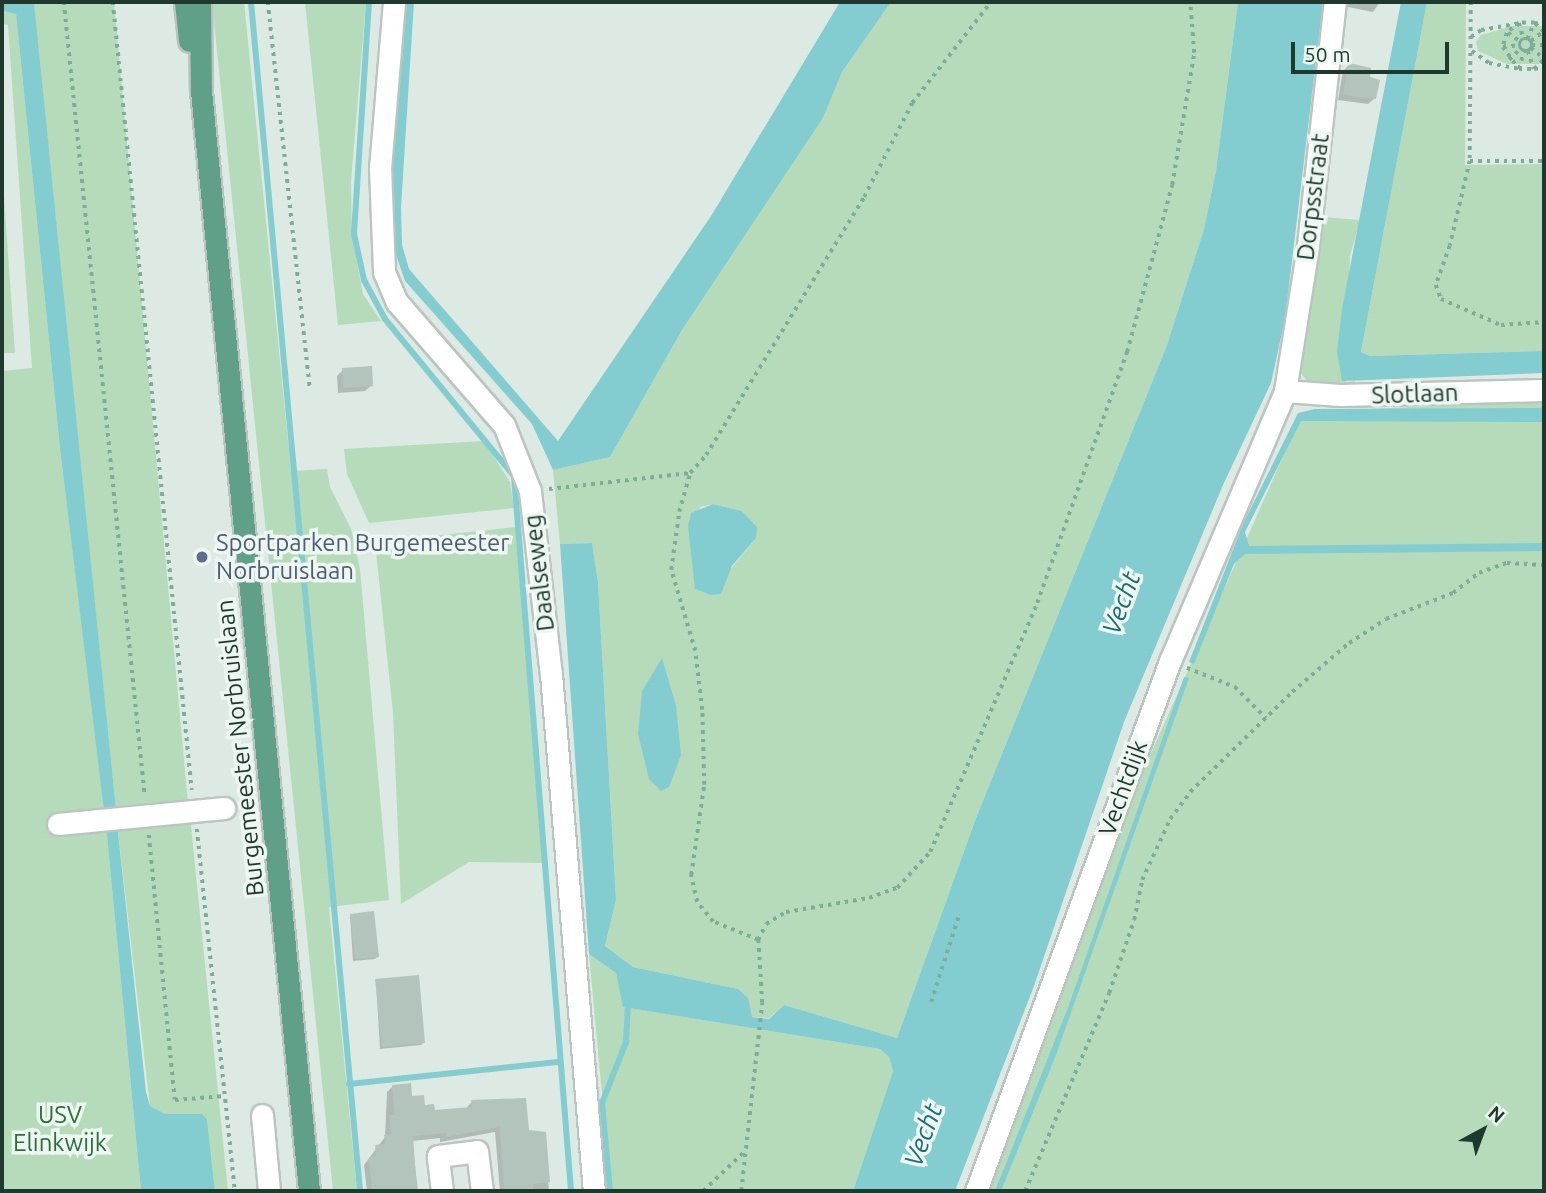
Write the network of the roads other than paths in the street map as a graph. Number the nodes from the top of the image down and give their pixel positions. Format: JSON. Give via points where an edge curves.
{"nodes":[{"id":1,"x":185,"y":2,"type":"edge"},
{"id":2,"x":201,"y":2,"type":"edge"},
{"id":3,"x":394,"y":2,"type":"edge"},
{"id":4,"x":1335,"y":2,"type":"edge"},
{"id":5,"x":201,"y":91,"type":"junction"},
{"id":6,"x":1544,"y":390,"type":"edge"},
{"id":7,"x":1285,"y":391,"type":"junction"},
{"id":8,"x":224,"y":808,"type":"dead end"},
{"id":9,"x":58,"y":824,"type":"dead end"},
{"id":10,"x":262,"y":1115,"type":"dead end"},
{"id":11,"x":269,"y":1191,"type":"edge"},
{"id":12,"x":309,"y":1191,"type":"edge"},
{"id":13,"x":442,"y":1191,"type":"edge"},
{"id":14,"x":482,"y":1191,"type":"edge"},
{"id":15,"x":594,"y":1191,"type":"edge"},
{"id":16,"x":976,"y":1191,"type":"edge"}],
"edges":[{"from":1,"to":5,"type":"main road","name":"Burgemeester Norbruislaan","via":[[191,58]]},
{"from":2,"to":5,"type":"main road","name":"Burgemeester Norbruislaan"},
{"from":3,"to":15,"type":"street","name":"Daalseweg","via":[[380,167],[384,272],[397,302],[504,425],[530,491],[551,674]]},
{"from":4,"to":7,"type":"street","name":"Dorpsstraat","via":[[1308,245]]},
{"from":5,"to":12,"type":"main road","name":"Burgemeester Norbruislaan"},
{"from":6,"to":7,"type":"street","name":"Slotlaan","via":[[1340,396]]},
{"from":7,"to":16,"type":"street","name":"Vechtdijk","via":[[1170,661]]},
{"from":8,"to":9,"type":"street"},
{"from":10,"to":11,"type":"street"},
{"from":13,"to":14,"type":"street","via":[[438,1156],[477,1152]]}]}
